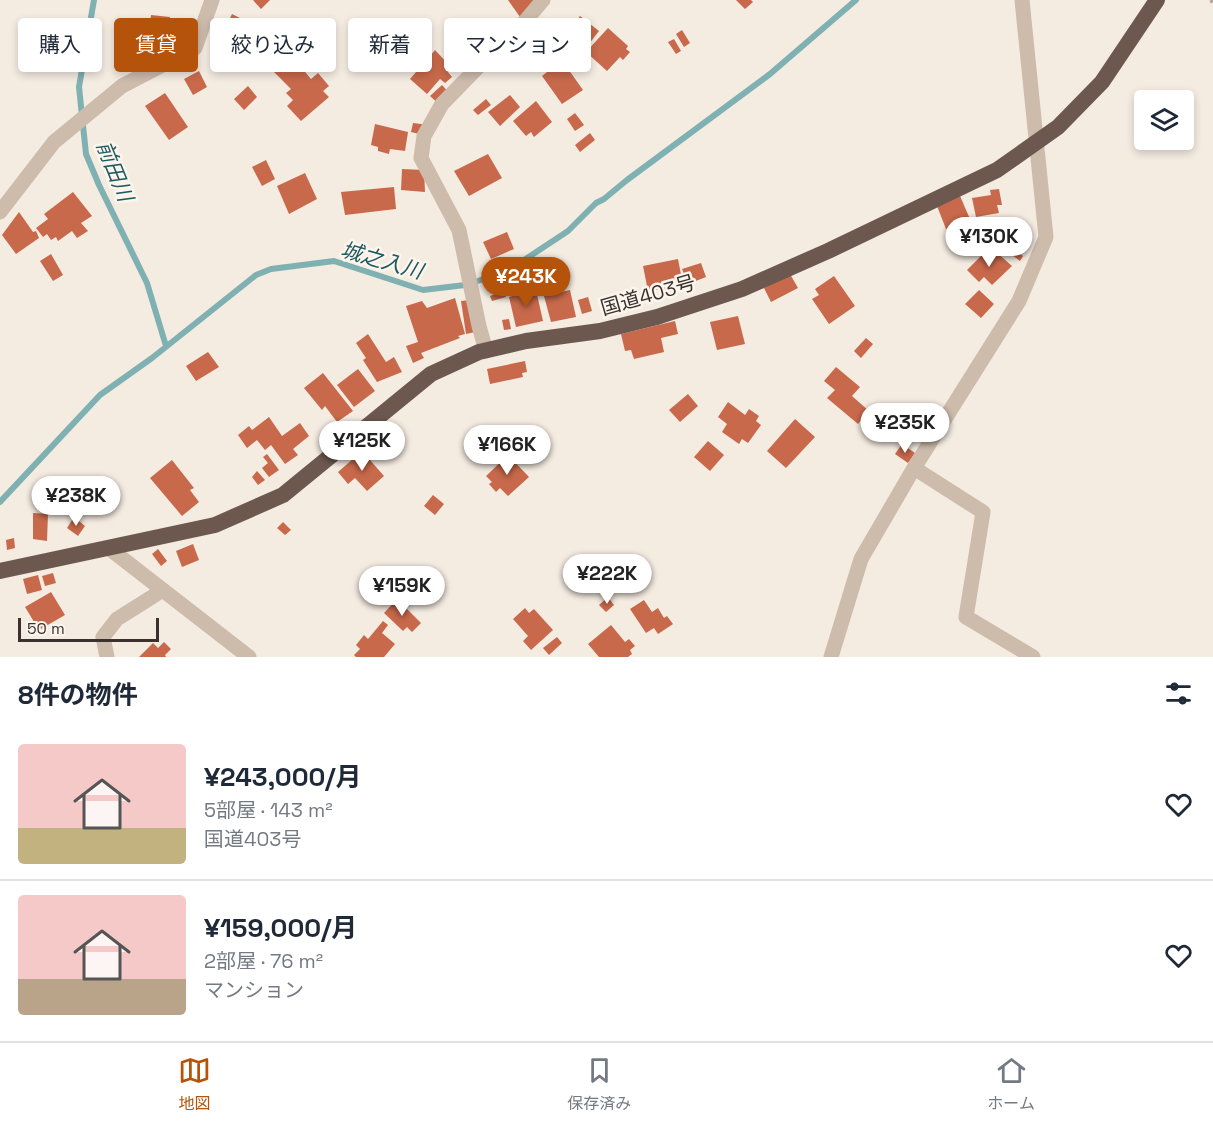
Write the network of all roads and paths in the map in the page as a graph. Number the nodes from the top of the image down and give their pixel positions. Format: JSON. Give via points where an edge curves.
{"nodes":[{"id":1,"x":213,"y":0,"type":"edge"},
{"id":2,"x":543,"y":0,"type":"edge"},
{"id":3,"x":1022,"y":0,"type":"edge"},
{"id":4,"x":1157,"y":0,"type":"edge"},
{"id":5,"x":1035,"y":143,"type":"junction"},
{"id":6,"x":0,"y":212,"type":"edge"},
{"id":7,"x":486,"y":351,"type":"junction"},
{"id":8,"x":914,"y":468,"type":"junction"},
{"id":9,"x":110,"y":549,"type":"junction"},
{"id":10,"x":0,"y":571,"type":"edge"},
{"id":11,"x":163,"y":590,"type":"junction"},
{"id":12,"x":107,"y":657,"type":"edge"},
{"id":13,"x":249,"y":657,"type":"edge"},
{"id":14,"x":831,"y":657,"type":"edge"},
{"id":15,"x":1033,"y":657,"type":"edge"}],
"edges":[{"from":1,"to":6,"type":"street","via":[[195,48],[122,86],[54,142]]},
{"from":2,"to":7,"type":"street","via":[[442,104],[424,136],[421,158],[459,230]]},
{"from":3,"to":5,"type":"street"},
{"from":4,"to":5,"type":"highway","name":"国道403号","via":[[1102,82],[1058,127]]},
{"from":5,"to":7,"type":"highway","name":"国道403号","via":[[996,170],[742,289],[600,331]]},
{"from":5,"to":8,"type":"street","via":[[1046,237],[1019,301]]},
{"from":7,"to":9,"type":"highway","name":"国道403号","via":[[431,374],[283,495],[214,525]]},
{"from":8,"to":14,"type":"street","via":[[861,559]]},
{"from":8,"to":15,"type":"street","via":[[983,512],[966,617]]},
{"from":9,"to":10,"type":"highway","name":"国道403号"},
{"from":9,"to":11,"type":"street"},
{"from":11,"to":12,"type":"street","via":[[117,619],[103,637]]},
{"from":11,"to":13,"type":"street"}]}
